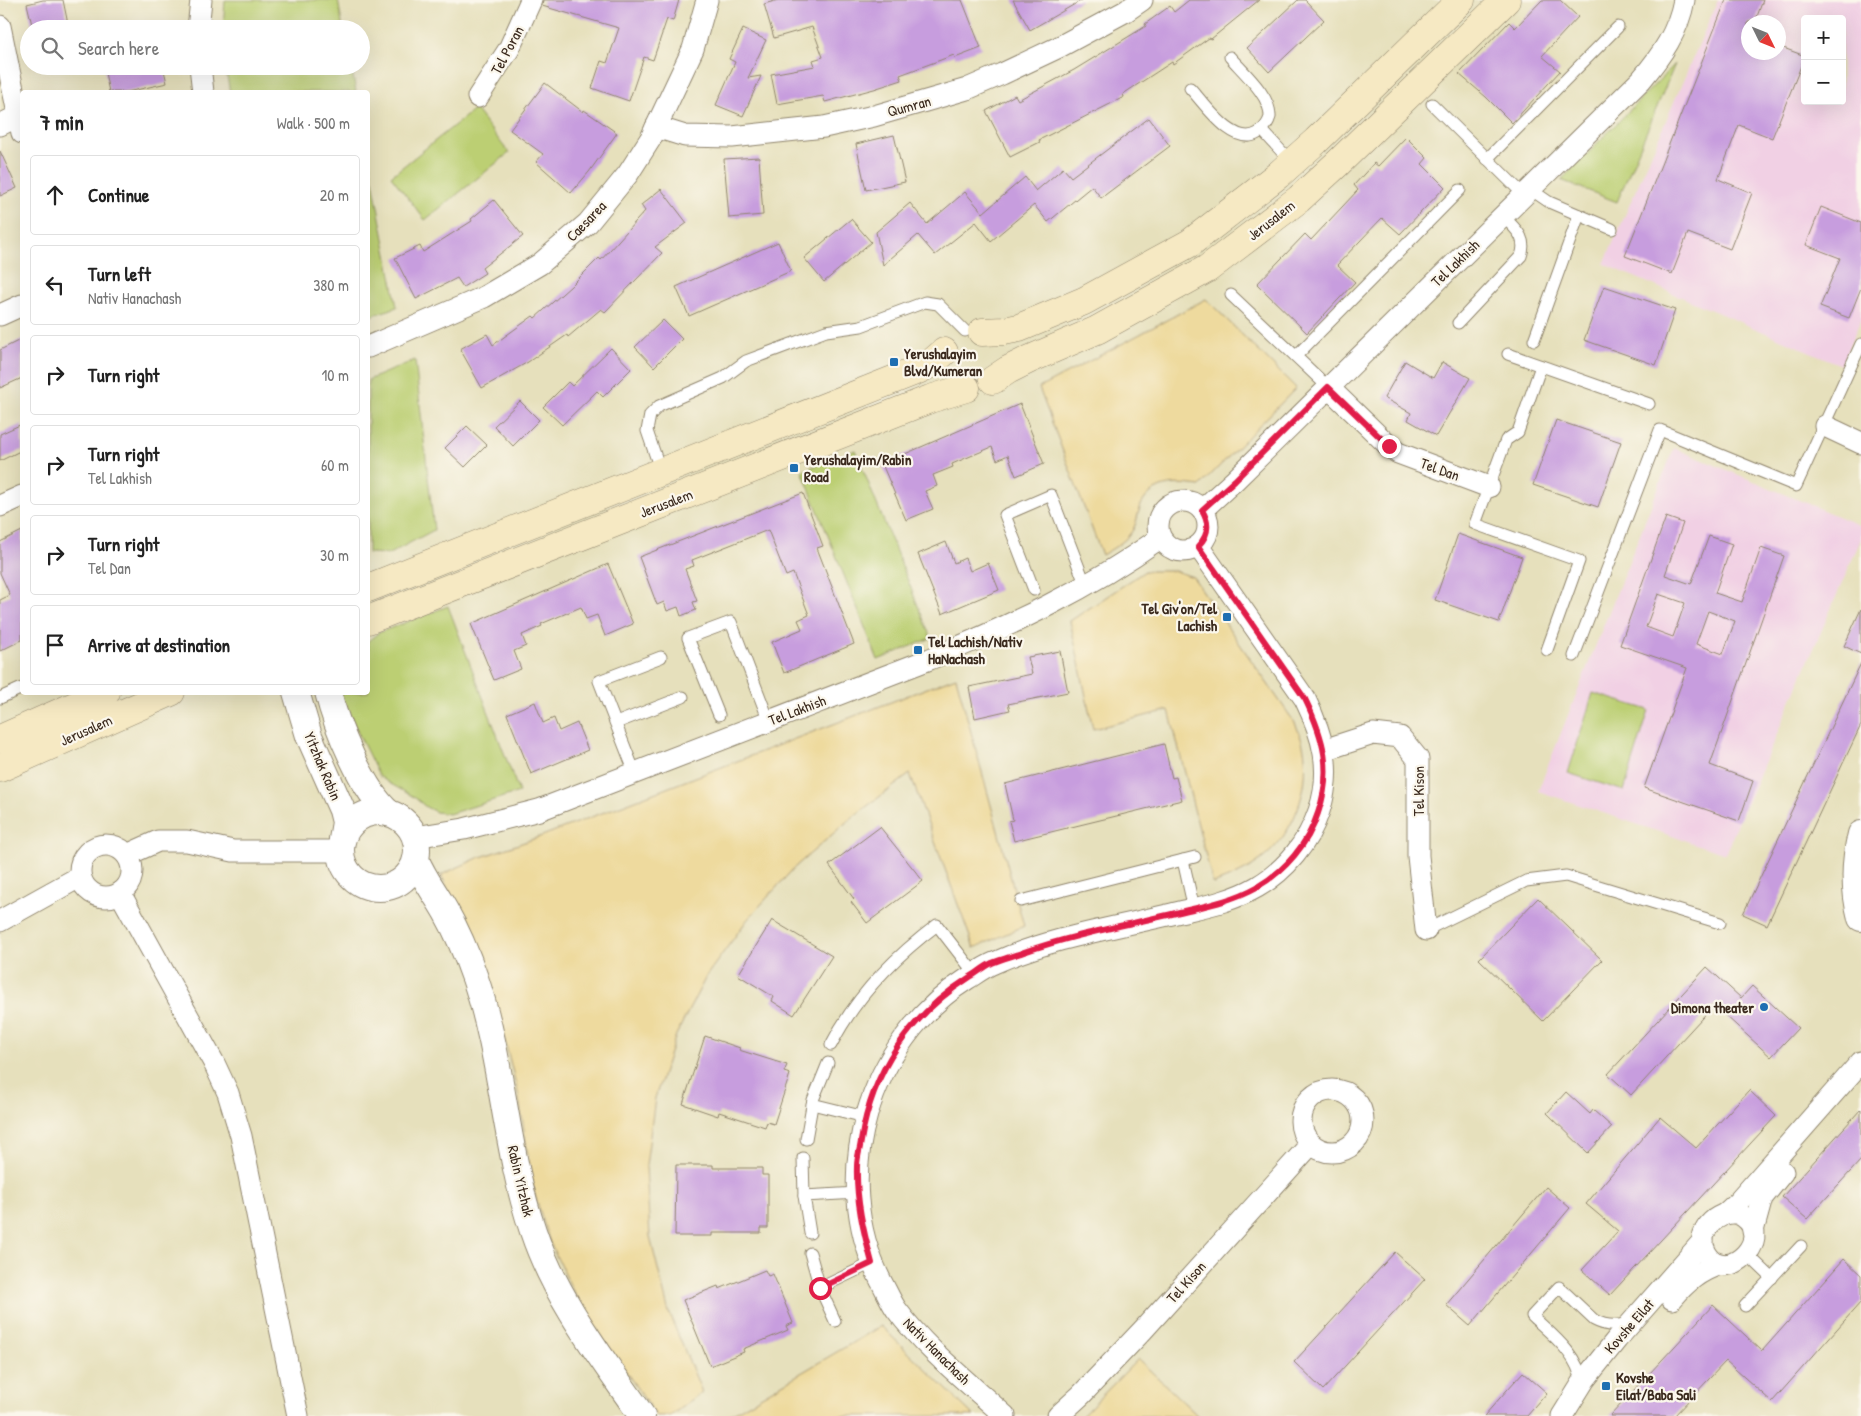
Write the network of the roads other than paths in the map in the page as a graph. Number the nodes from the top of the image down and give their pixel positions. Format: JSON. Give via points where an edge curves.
{"nodes":[{"id":1,"x":201,"y":0,"type":"edge"},
{"id":2,"x":531,"y":0,"type":"edge"},
{"id":3,"x":707,"y":0,"type":"edge"},
{"id":4,"x":1142,"y":0,"type":"edge"},
{"id":5,"x":1461,"y":0,"type":"edge"},
{"id":6,"x":1506,"y":0,"type":"edge"},
{"id":7,"x":1684,"y":0,"type":"edge"},
{"id":8,"x":199,"y":20,"type":"edge"},
{"id":9,"x":0,"y":26,"type":"edge"},
{"id":10,"x":1618,"y":27,"type":"dead end"},
{"id":11,"x":1230,"y":57,"type":"dead end"},
{"id":12,"x":201,"y":75,"type":"edge"},
{"id":13,"x":1190,"y":88,"type":"dead end"},
{"id":14,"x":203,"y":90,"type":"edge"},
{"id":15,"x":478,"y":97,"type":"dead end"},
{"id":16,"x":1432,"y":104,"type":"dead end"},
{"id":17,"x":14,"y":125,"type":"edge"},
{"id":18,"x":656,"y":128,"type":"junction"},
{"id":19,"x":1262,"y":130,"type":"junction"},
{"id":20,"x":1487,"y":159,"type":"junction"},
{"id":21,"x":1292,"y":163,"type":"junction"},
{"id":22,"x":1460,"y":190,"type":"dead end"},
{"id":23,"x":1527,"y":192,"type":"junction"},
{"id":24,"x":1579,"y":215,"type":"junction"},
{"id":25,"x":1503,"y":216,"type":"junction"},
{"id":26,"x":1612,"y":229,"type":"dead end"},
{"id":27,"x":1231,"y":295,"type":"dead end"},
{"id":28,"x":20,"y":306,"type":"edge"},
{"id":29,"x":0,"y":315,"type":"edge"},
{"id":30,"x":1458,"y":323,"type":"dead end"},
{"id":31,"x":973,"y":332,"type":"junction"},
{"id":32,"x":1534,"y":340,"type":"dead end"},
{"id":33,"x":1861,"y":344,"type":"edge"},
{"id":34,"x":370,"y":346,"type":"edge"},
{"id":35,"x":944,"y":352,"type":"junction"},
{"id":36,"x":1508,"y":354,"type":"dead end"},
{"id":37,"x":1296,"y":356,"type":"junction"},
{"id":38,"x":1541,"y":366,"type":"junction"},
{"id":39,"x":993,"y":380,"type":"junction"},
{"id":40,"x":1328,"y":387,"type":"junction"},
{"id":41,"x":966,"y":388,"type":"junction"},
{"id":42,"x":1649,"y":404,"type":"dead end"},
{"id":43,"x":1824,"y":426,"type":"junction"},
{"id":44,"x":1861,"y":443,"type":"edge"},
{"id":45,"x":661,"y":472,"type":"junction"},
{"id":46,"x":1489,"y":487,"type":"junction"},
{"id":47,"x":20,"y":497,"type":"edge"},
{"id":48,"x":0,"y":506,"type":"edge"},
{"id":49,"x":1202,"y":510,"type":"junction"},
{"id":50,"x":1160,"y":538,"type":"junction"},
{"id":51,"x":1198,"y":546,"type":"junction"},
{"id":52,"x":1086,"y":586,"type":"junction"},
{"id":53,"x":370,"y":587,"type":"edge"},
{"id":54,"x":1034,"y":590,"type":"dead end"},
{"id":55,"x":370,"y":619,"type":"edge"},
{"id":56,"x":1547,"y":650,"type":"dead end"},
{"id":57,"x":1574,"y":656,"type":"dead end"},
{"id":58,"x":661,"y":657,"type":"dead end"},
{"id":59,"x":20,"y":689,"type":"edge"},
{"id":60,"x":99,"y":695,"type":"edge"},
{"id":61,"x":164,"y":695,"type":"edge"},
{"id":62,"x":297,"y":695,"type":"edge"},
{"id":63,"x":329,"y":695,"type":"edge"},
{"id":64,"x":683,"y":697,"type":"dead end"},
{"id":65,"x":0,"y":698,"type":"edge"},
{"id":66,"x":719,"y":715,"type":"dead end"},
{"id":67,"x":769,"y":721,"type":"junction"},
{"id":68,"x":616,"y":724,"type":"junction"},
{"id":69,"x":0,"y":739,"type":"edge"},
{"id":70,"x":1324,"y":750,"type":"junction"},
{"id":71,"x":0,"y":768,"type":"edge"},
{"id":72,"x":635,"y":773,"type":"junction"},
{"id":73,"x":389,"y":813,"type":"junction"},
{"id":74,"x":1861,"y":834,"type":"edge"},
{"id":75,"x":341,"y":845,"type":"junction"},
{"id":76,"x":415,"y":848,"type":"junction"},
{"id":77,"x":128,"y":855,"type":"junction"},
{"id":78,"x":1195,"y":857,"type":"dead end"},
{"id":79,"x":1183,"y":860,"type":"junction"},
{"id":80,"x":81,"y":879,"type":"junction"},
{"id":81,"x":392,"y":886,"type":"junction"},
{"id":82,"x":120,"y":893,"type":"junction"},
{"id":83,"x":1021,"y":901,"type":"dead end"},
{"id":84,"x":1194,"y":909,"type":"junction"},
{"id":85,"x":1861,"y":918,"type":"edge"},
{"id":86,"x":0,"y":921,"type":"edge"},
{"id":87,"x":1720,"y":923,"type":"dead end"},
{"id":88,"x":453,"y":924,"type":"junction"},
{"id":89,"x":1426,"y":930,"type":"joint"},
{"id":90,"x":974,"y":974,"type":"junction"},
{"id":91,"x":831,"y":1045,"type":"dead end"},
{"id":92,"x":1861,"y":1062,"type":"edge"},
{"id":93,"x":828,"y":1063,"type":"dead end"},
{"id":94,"x":1861,"y":1082,"type":"edge"},
{"id":95,"x":812,"y":1104,"type":"junction"},
{"id":96,"x":865,"y":1117,"type":"junction"},
{"id":97,"x":806,"y":1139,"type":"dead end"},
{"id":98,"x":1311,"y":1144,"type":"dead end"},
{"id":99,"x":803,"y":1158,"type":"dead end"},
{"id":100,"x":858,"y":1193,"type":"junction"},
{"id":101,"x":804,"y":1196,"type":"junction"},
{"id":102,"x":1725,"y":1214,"type":"junction"},
{"id":103,"x":1753,"y":1231,"type":"junction"},
{"id":104,"x":810,"y":1232,"type":"dead end"},
{"id":105,"x":1703,"y":1241,"type":"junction"},
{"id":106,"x":1801,"y":1246,"type":"dead end"},
{"id":107,"x":810,"y":1253,"type":"dead end"},
{"id":108,"x":1747,"y":1254,"type":"junction"},
{"id":109,"x":872,"y":1263,"type":"junction"},
{"id":110,"x":1720,"y":1264,"type":"junction"},
{"id":111,"x":1772,"y":1278,"type":"junction"},
{"id":112,"x":820,"y":1288,"type":"junction"},
{"id":113,"x":1745,"y":1306,"type":"dead end"},
{"id":114,"x":835,"y":1321,"type":"dead end"},
{"id":115,"x":1633,"y":1321,"type":"junction"},
{"id":116,"x":1582,"y":1383,"type":"junction"},
{"id":117,"x":298,"y":1416,"type":"edge"},
{"id":118,"x":642,"y":1416,"type":"edge"},
{"id":119,"x":1005,"y":1416,"type":"edge"},
{"id":120,"x":1058,"y":1416,"type":"edge"},
{"id":121,"x":1562,"y":1416,"type":"edge"},
{"id":122,"x":1578,"y":1416,"type":"edge"}],
"edges":[{"from":1,"to":8,"type":"street"},
{"from":2,"to":15,"type":"street","name":"Tel Poran","via":[[509,49]]},
{"from":3,"to":18,"type":"street","name":"Caesarea","via":[[693,49]]},
{"from":4,"to":18,"type":"street","name":"Qumran","via":[[1060,47],[985,82],[874,116],[824,127],[732,137],[685,136]]},
{"from":5,"to":21,"type":"main road","name":"Jerusalem"},
{"from":6,"to":39,"type":"main road","name":"Jerusalem","via":[[1299,199],[1207,269],[1097,330],[1022,363]]},
{"from":7,"to":23,"type":"street","name":"Tel Lakhish","via":[[1673,35],[1654,65]]},
{"from":9,"to":17,"type":"street"},
{"from":10,"to":20,"type":"lane"},
{"from":11,"to":19,"type":"lane","via":[[1269,105],[1270,117]]},
{"from":12,"to":14,"type":"street"},
{"from":13,"to":19,"type":"lane","via":[[1233,132],[1250,136]]},
{"from":16,"to":20,"type":"lane"},
{"from":18,"to":34,"type":"street","name":"Caesarea","via":[[628,174],[588,223],[540,264],[484,297]]},
{"from":19,"to":21,"type":"lane"},
{"from":20,"to":23,"type":"lane"},
{"from":21,"to":31,"type":"main road","name":"Jerusalem","via":[[1190,243],[1084,302],[1019,328]]},
{"from":22,"to":37,"type":"lane"},
{"from":23,"to":24,"type":"lane"},
{"from":23,"to":25,"type":"street","name":"Tel Lakhish"},
{"from":24,"to":26,"type":"lane"},
{"from":24,"to":32,"type":"lane"},
{"from":25,"to":30,"type":"lane","via":[[1522,238],[1521,256]]},
{"from":25,"to":40,"type":"street","name":"Tel Lakhish"},
{"from":27,"to":37,"type":"lane"},
{"from":28,"to":29,"type":"street"},
{"from":31,"to":35,"type":"main road","via":[[956,336]]},
{"from":31,"to":39,"type":"main road","via":[[991,337],[1001,352],[1002,362]]},
{"from":31,"to":45,"type":"lane","via":[[938,304],[925,302],[861,326],[826,331],[746,361],[723,378],[659,406],[650,415],[647,431]]},
{"from":33,"to":43,"type":"lane"},
{"from":35,"to":41,"type":"main road","via":[[943,362],[949,378]]},
{"from":35,"to":45,"type":"main road","name":"Jerusalem","via":[[918,370]]},
{"from":36,"to":38,"type":"lane"},
{"from":37,"to":40,"type":"lane"},
{"from":38,"to":42,"type":"lane"},
{"from":38,"to":46,"type":"lane","via":[[1518,432],[1506,440]]},
{"from":39,"to":41,"type":"main road","via":[[976,389]]},
{"from":40,"to":46,"type":"street","name":"Tel Dan","via":[[1398,453]]},
{"from":40,"to":49,"type":"street","name":"Tel Lakhish"},
{"from":41,"to":55,"type":"main road","name":"Jerusalem","via":[[930,399]]},
{"from":43,"to":44,"type":"street"},
{"from":43,"to":57,"type":"lane","via":[[1796,486],[1660,430]]},
{"from":45,"to":53,"type":"main road","name":"Jerusalem"},
{"from":46,"to":56,"type":"lane","via":[[1475,524],[1579,561]]},
{"from":47,"to":48,"type":"street"},
{"from":49,"to":50,"type":"street","via":[[1186,500],[1170,504],[1158,519]]},
{"from":49,"to":51,"type":"street","via":[[1208,529]]},
{"from":50,"to":51,"type":"street","via":[[1176,550]]},
{"from":50,"to":52,"type":"street","name":"Tel Lakhish"},
{"from":51,"to":70,"type":"street","name":"Nativ Hanachash","via":[[1305,699],[1318,724]]},
{"from":52,"to":54,"type":"lane","via":[[1051,495],[1005,515]]},
{"from":52,"to":67,"type":"street","name":"Tel Lakhish","via":[[930,659]]},
{"from":58,"to":68,"type":"lane","via":[[599,681]]},
{"from":59,"to":65,"type":"lane"},
{"from":60,"to":69,"type":"main road","name":"Jerusalem"},
{"from":61,"to":71,"type":"main road","name":"Jerusalem"},
{"from":62,"to":75,"type":"street","name":"Yitzhak Rabin","via":[[309,736],[342,810],[345,822]]},
{"from":63,"to":73,"type":"street","name":"Yitzhak Rabin","via":[[338,724],[361,774]]},
{"from":64,"to":68,"type":"lane"},
{"from":66,"to":67,"type":"lane","via":[[688,638],[731,622]]},
{"from":67,"to":72,"type":"street","name":"Tel Lakhish"},
{"from":68,"to":72,"type":"lane"},
{"from":70,"to":84,"type":"street","name":"Nativ Hanachash","via":[[1326,776],[1322,801],[1314,826],[1300,849],[1281,869],[1257,886],[1228,900]]},
{"from":70,"to":89,"type":"street","name":"Tel Kison","via":[[1373,734],[1400,737],[1418,759],[1418,856]]},
{"from":72,"to":76,"type":"street","name":"Tel Lakhish","via":[[525,815],[464,829]]},
{"from":73,"to":75,"type":"street","via":[[378,811],[360,816],[351,824]]},
{"from":73,"to":76,"type":"street","via":[[405,822]]},
{"from":74,"to":85,"type":"street","via":[[1856,886]]},
{"from":75,"to":77,"type":"street","via":[[233,851],[187,841],[158,841]]},
{"from":75,"to":81,"type":"street","via":[[345,868],[358,882],[374,888]]},
{"from":76,"to":81,"type":"street","via":[[407,876]]},
{"from":76,"to":88,"type":"street","via":[[423,877]]},
{"from":77,"to":80,"type":"street","via":[[113,845],[95,847],[82,859]]},
{"from":77,"to":82,"type":"street","via":[[131,880]]},
{"from":78,"to":79,"type":"lane"},
{"from":79,"to":83,"type":"lane"},
{"from":79,"to":84,"type":"lane"},
{"from":80,"to":82,"type":"street","via":[[95,895],[112,897]]},
{"from":80,"to":86,"type":"street"},
{"from":81,"to":88,"type":"street","via":[[424,902]]},
{"from":82,"to":117,"type":"street","via":[[228,1093],[241,1136]]},
{"from":84,"to":90,"type":"street","name":"Nativ Hanachash","via":[[1046,944]]},
{"from":87,"to":89,"type":"lane","via":[[1566,876],[1526,881]]},
{"from":88,"to":118,"type":"street","name":"Rabin Yitzhak","via":[[478,988],[492,1041],[521,1189],[543,1258],[575,1318]]},
{"from":90,"to":91,"type":"lane","via":[[937,925],[907,948],[872,983],[853,1007]]},
{"from":90,"to":96,"type":"street","name":"Nativ Hanachash","via":[[946,992],[910,1028],[883,1070]]},
{"from":92,"to":102,"type":"street"},
{"from":93,"to":95,"type":"lane"},
{"from":94,"to":103,"type":"street","via":[[1766,1191]]},
{"from":95,"to":96,"type":"lane"},
{"from":95,"to":97,"type":"lane"},
{"from":96,"to":100,"type":"street","name":"Nativ Hanachash","via":[[857,1166]]},
{"from":98,"to":120,"type":"street","name":"Tel Kison","via":[[1143,1330]]},
{"from":99,"to":101,"type":"lane"},
{"from":100,"to":101,"type":"lane"},
{"from":100,"to":109,"type":"street","name":"Nativ Hanachash","via":[[859,1215]]},
{"from":101,"to":104,"type":"lane"},
{"from":102,"to":103,"type":"street","via":[[1741,1215],[1748,1220]]},
{"from":102,"to":105,"type":"street","via":[[1712,1221]]},
{"from":103,"to":108,"type":"street","via":[[1753,1243]]},
{"from":105,"to":110,"type":"street","via":[[1708,1256]]},
{"from":105,"to":115,"type":"street","name":"Kovshe Eilat"},
{"from":106,"to":111,"type":"lane"},
{"from":107,"to":112,"type":"lane"},
{"from":108,"to":110,"type":"street","via":[[1732,1263]]},
{"from":108,"to":111,"type":"lane"},
{"from":109,"to":112,"type":"lane"},
{"from":109,"to":119,"type":"street","name":"Nativ Hanachash","via":[[895,1307],[930,1347]]},
{"from":110,"to":122,"type":"street","name":"Kovshe Eilat","via":[[1697,1273],[1686,1283],[1596,1387]]},
{"from":111,"to":113,"type":"lane"},
{"from":112,"to":114,"type":"lane"},
{"from":115,"to":116,"type":"street","name":"Kovshe Eilat"},
{"from":115,"to":116,"type":"lane","via":[[1616,1326],[1601,1324],[1560,1287],[1532,1316],[1562,1344],[1578,1366]]},
{"from":116,"to":121,"type":"street","name":"Kovshe Eilat"}]}
